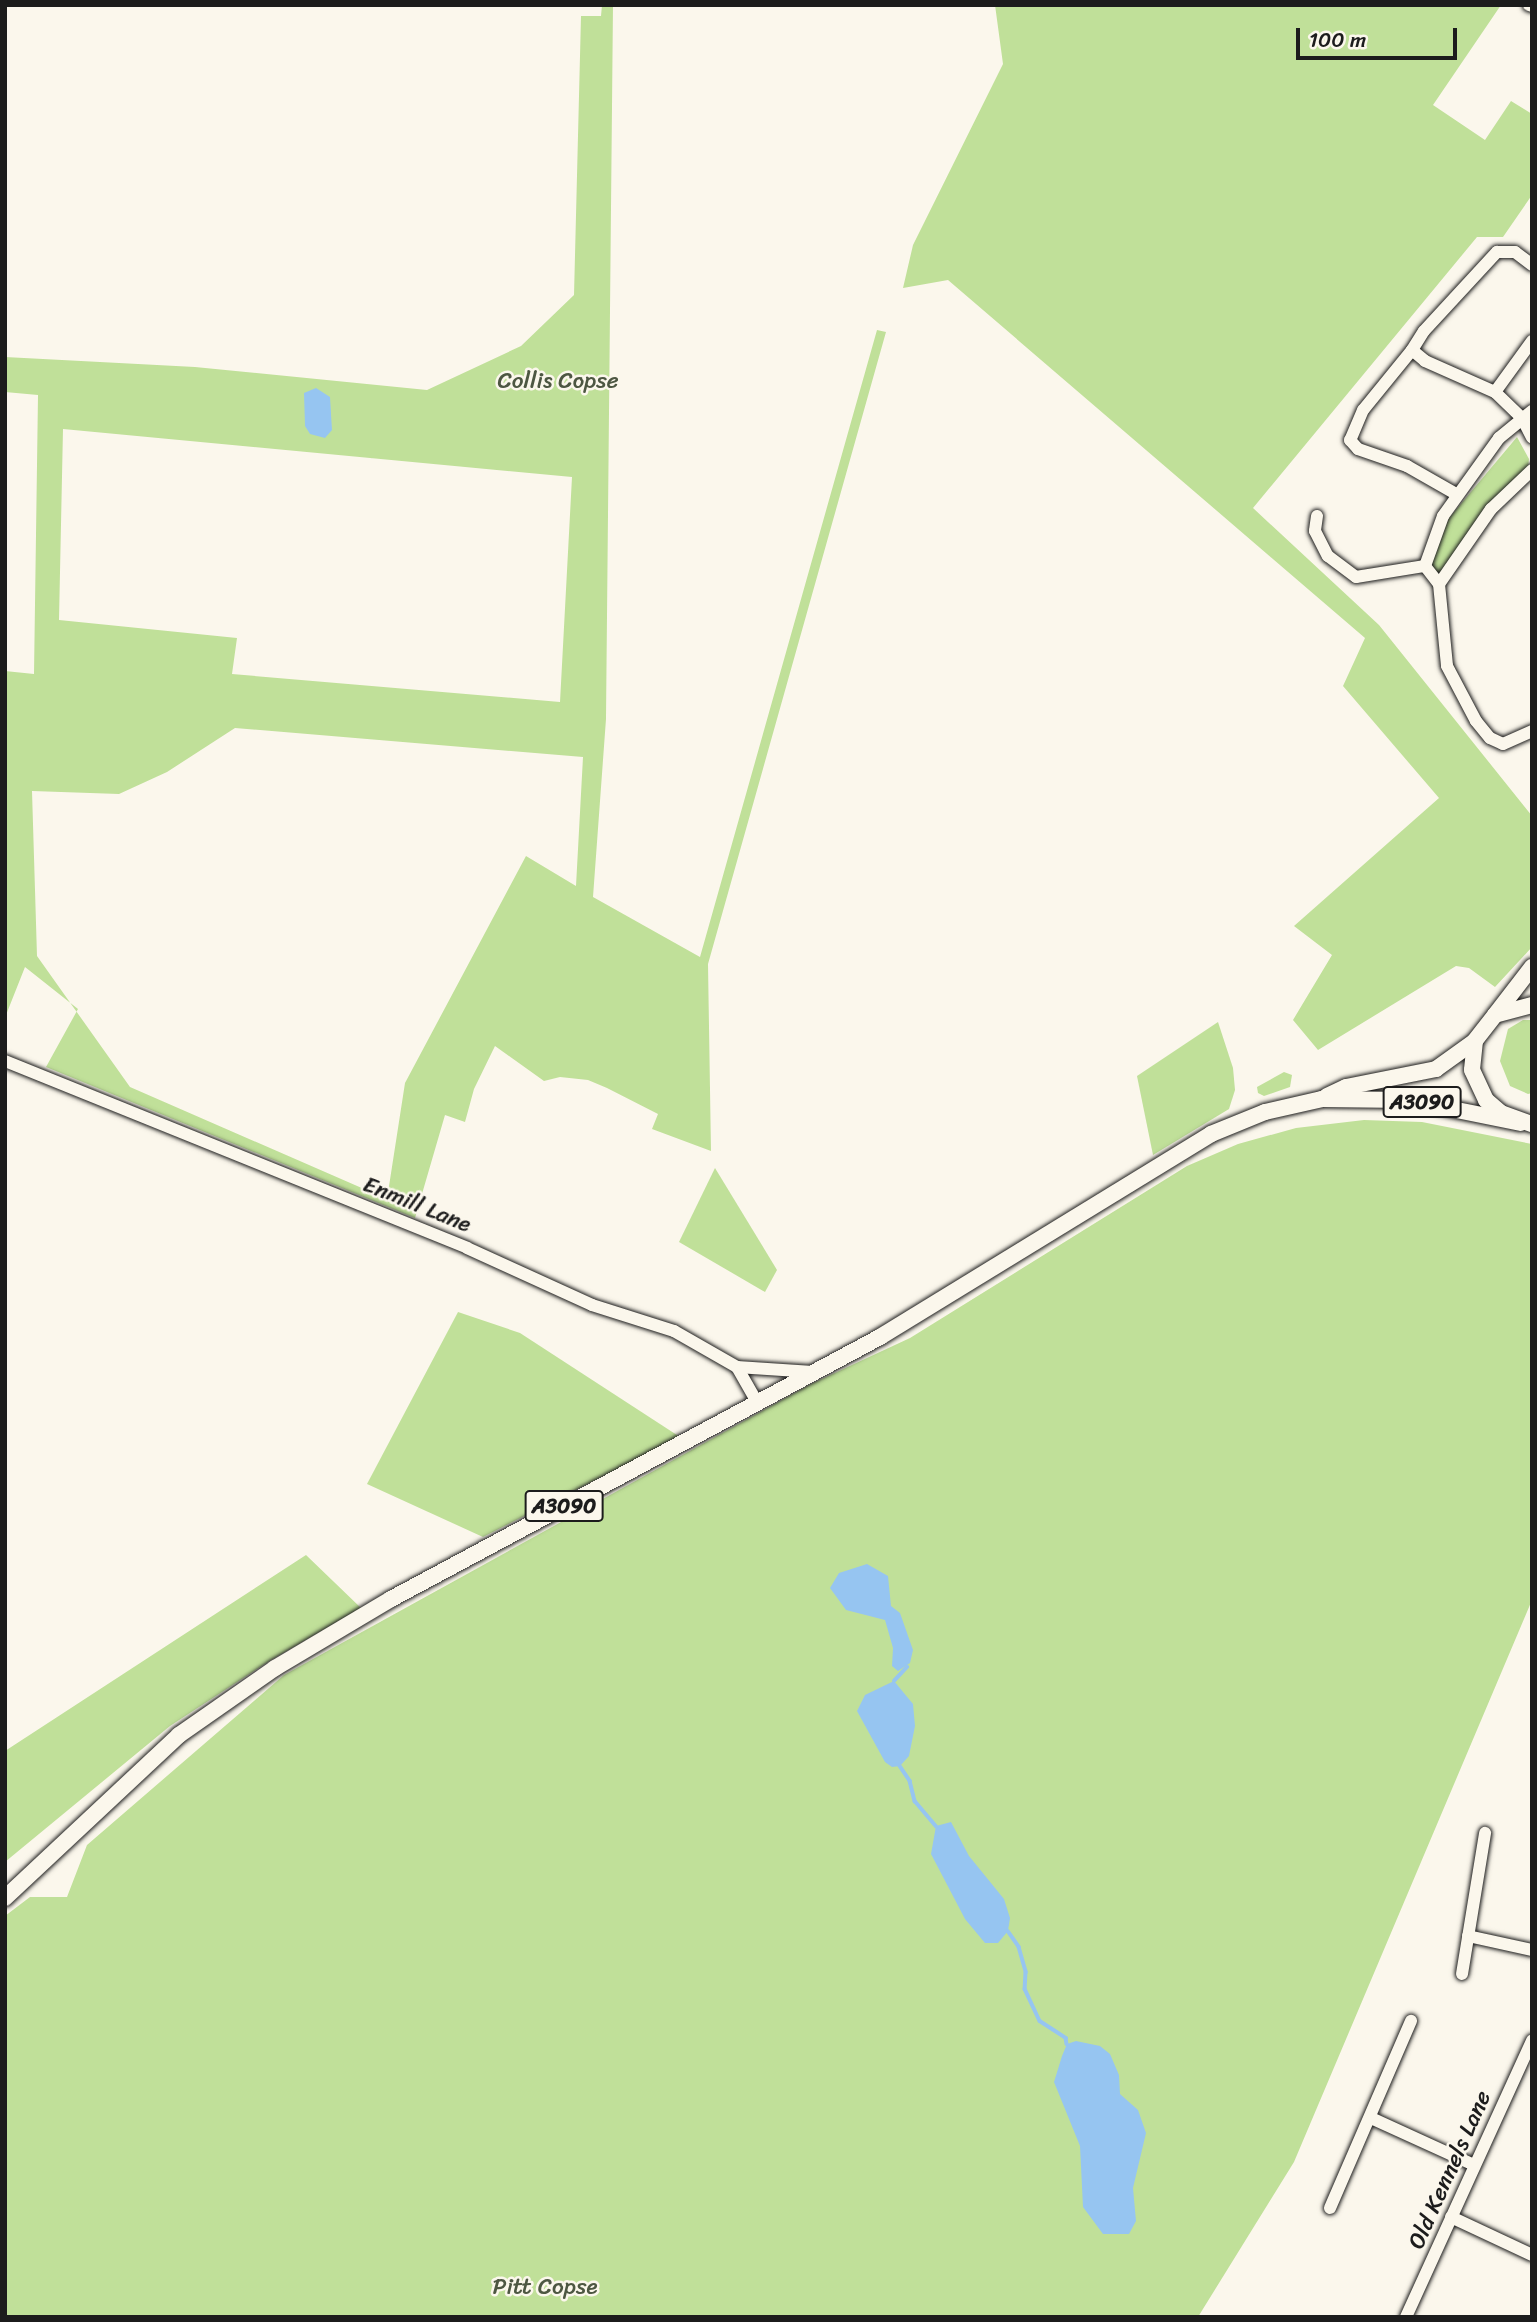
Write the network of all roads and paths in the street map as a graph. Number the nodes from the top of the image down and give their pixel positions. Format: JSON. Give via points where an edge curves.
{"nodes":[{"id":1,"x":1532,"y":265,"type":"edge"},
{"id":2,"x":1532,"y":341,"type":"edge"},
{"id":3,"x":1412,"y":350,"type":"junction"},
{"id":4,"x":1495,"y":392,"type":"junction"},
{"id":5,"x":1527,"y":414,"type":"edge"},
{"id":6,"x":1532,"y":438,"type":"edge"},
{"id":7,"x":1532,"y":470,"type":"edge"},
{"id":8,"x":1456,"y":494,"type":"junction"},
{"id":9,"x":1317,"y":516,"type":"dead end"},
{"id":10,"x":1425,"y":566,"type":"junction"},
{"id":11,"x":1440,"y":584,"type":"junction"},
{"id":12,"x":1532,"y":731,"type":"edge"},
{"id":13,"x":1532,"y":967,"type":"edge"},
{"id":14,"x":1532,"y":1005,"type":"edge"},
{"id":15,"x":1494,"y":1015,"type":"junction"},
{"id":16,"x":1475,"y":1041,"type":"junction"},
{"id":17,"x":5,"y":1061,"type":"edge"},
{"id":18,"x":1322,"y":1099,"type":"junction"},
{"id":19,"x":1526,"y":1123,"type":"edge"},
{"id":20,"x":737,"y":1367,"type":"junction"},
{"id":21,"x":813,"y":1372,"type":"junction"},
{"id":22,"x":757,"y":1402,"type":"junction"},
{"id":23,"x":1485,"y":1833,"type":"dead end"},
{"id":24,"x":5,"y":1898,"type":"edge"},
{"id":25,"x":1468,"y":1936,"type":"junction"},
{"id":26,"x":1532,"y":1950,"type":"edge"},
{"id":27,"x":1462,"y":1975,"type":"dead end"},
{"id":28,"x":1411,"y":2021,"type":"dead end"},
{"id":29,"x":1532,"y":2039,"type":"edge"},
{"id":30,"x":1371,"y":2118,"type":"junction"},
{"id":31,"x":1474,"y":2165,"type":"junction"},
{"id":32,"x":1330,"y":2208,"type":"dead end"},
{"id":33,"x":1451,"y":2217,"type":"junction"},
{"id":34,"x":1532,"y":2255,"type":"edge"},
{"id":35,"x":1406,"y":2317,"type":"edge"}],
"edges":[{"from":1,"to":3,"type":"street","via":[[1515,252],[1497,252]]},
{"from":2,"to":4,"type":"street"},
{"from":3,"to":4,"type":"street","via":[[1425,361]]},
{"from":3,"to":8,"type":"street","via":[[1363,410],[1350,440],[1358,449],[1407,466]]},
{"from":4,"to":5,"type":"street"},
{"from":5,"to":6,"type":"street"},
{"from":5,"to":8,"type":"street","via":[[1499,438]]},
{"from":7,"to":11,"type":"street","via":[[1491,509]]},
{"from":8,"to":10,"type":"street"},
{"from":9,"to":10,"type":"street","via":[[1315,531],[1328,556],[1356,578]]},
{"from":10,"to":11,"type":"street"},
{"from":11,"to":12,"type":"street","via":[[1447,666],[1476,721],[1490,738],[1503,744]]},
{"from":13,"to":15,"type":"main road"},
{"from":14,"to":15,"type":"main road"},
{"from":15,"to":16,"type":"main road"},
{"from":16,"to":18,"type":"main road","number":"A3090","via":[[1436,1069],[1346,1087]]},
{"from":16,"to":19,"type":"main road","via":[[1475,1083],[1486,1100]]},
{"from":17,"to":20,"type":"street","name":"Enmill Lane","via":[[467,1248],[592,1305],[674,1331]]},
{"from":18,"to":19,"type":"main road","number":"A3090","via":[[1407,1100]]},
{"from":18,"to":21,"type":"main road","number":"A3090","via":[[1265,1112],[1211,1135],[880,1337]]},
{"from":20,"to":21,"type":"street","name":"Enmill Lane"},
{"from":20,"to":22,"type":"street"},
{"from":21,"to":22,"type":"main road","number":"A3090"},
{"from":22,"to":24,"type":"main road","number":"A3090","via":[[391,1599],[275,1668],[179,1735]]},
{"from":23,"to":25,"type":"street"},
{"from":25,"to":26,"type":"street"},
{"from":25,"to":27,"type":"street"},
{"from":28,"to":30,"type":"street"},
{"from":29,"to":31,"type":"street","name":"Old Kennels Lane"},
{"from":30,"to":31,"type":"street"},
{"from":30,"to":32,"type":"street"},
{"from":31,"to":33,"type":"street","name":"Old Kennels Lane"},
{"from":33,"to":34,"type":"street"},
{"from":33,"to":35,"type":"street","name":"Old Kennels Lane"}]}
